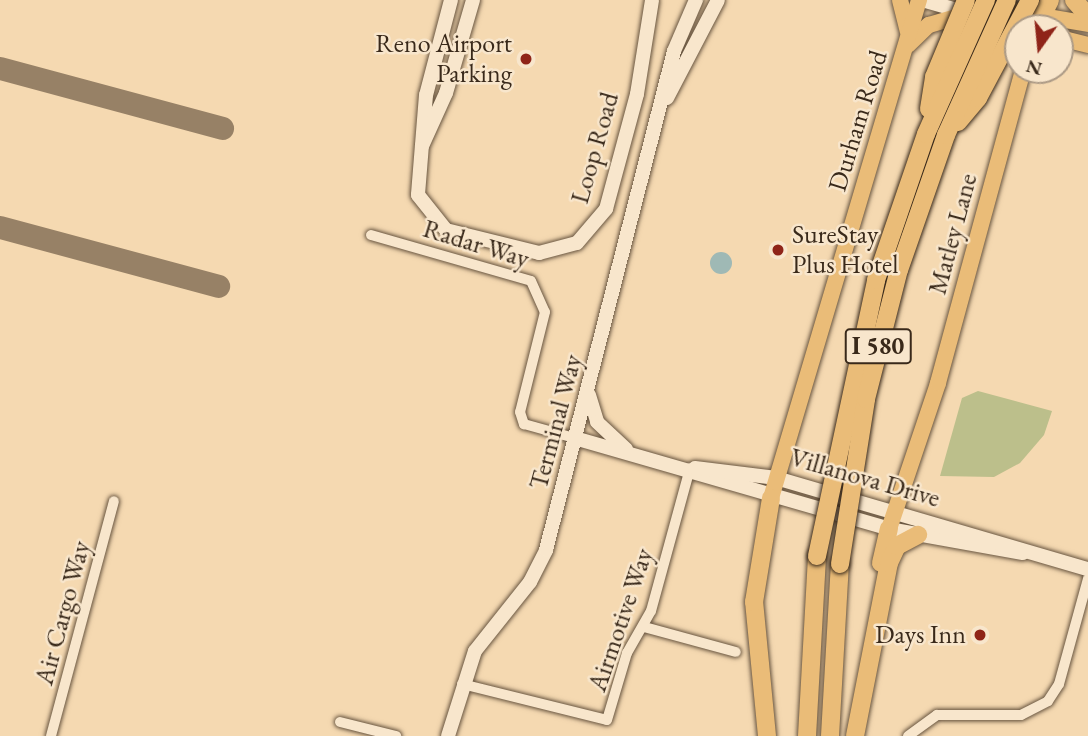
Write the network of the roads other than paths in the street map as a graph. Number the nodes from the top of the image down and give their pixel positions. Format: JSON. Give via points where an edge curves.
{"nodes":[{"id":1,"x":451,"y":0,"type":"edge"},
{"id":2,"x":473,"y":0,"type":"edge"},
{"id":3,"x":644,"y":0,"type":"edge"},
{"id":4,"x":652,"y":0,"type":"edge"},
{"id":5,"x":694,"y":0,"type":"edge"},
{"id":6,"x":718,"y":0,"type":"edge"},
{"id":7,"x":900,"y":0,"type":"edge"},
{"id":8,"x":921,"y":0,"type":"edge"},
{"id":9,"x":1074,"y":0,"type":"edge"},
{"id":10,"x":968,"y":4,"type":"edge"},
{"id":11,"x":998,"y":6,"type":"edge"},
{"id":12,"x":1027,"y":14,"type":"edge"},
{"id":13,"x":1088,"y":16,"type":"edge"},
{"id":14,"x":647,"y":39,"type":"junction"},
{"id":15,"x":908,"y":42,"type":"junction"},
{"id":16,"x":1004,"y":63,"type":"edge"},
{"id":17,"x":1019,"y":84,"type":"edge"},
{"id":18,"x":666,"y":99,"type":"junction"},
{"id":19,"x":926,"y":134,"type":"junction"},
{"id":20,"x":946,"y":135,"type":"junction"},
{"id":21,"x":419,"y":150,"type":"junction"},
{"id":22,"x":371,"y":235,"type":"dead end"},
{"id":23,"x":589,"y":391,"type":"junction"},
{"id":24,"x":578,"y":439,"type":"junction"},
{"id":25,"x":629,"y":452,"type":"junction"},
{"id":26,"x":690,"y":468,"type":"junction"},
{"id":27,"x":776,"y":478,"type":"junction"},
{"id":28,"x":771,"y":498,"type":"junction"},
{"id":29,"x":114,"y":501,"type":"dead end"},
{"id":30,"x":894,"y":510,"type":"junction"},
{"id":31,"x":889,"y":529,"type":"junction"},
{"id":32,"x":918,"y":535,"type":"junction"},
{"id":33,"x":1023,"y":553,"type":"junction"},
{"id":34,"x":1088,"y":569,"type":"edge"},
{"id":35,"x":1088,"y":579,"type":"edge"},
{"id":36,"x":644,"y":627,"type":"junction"},
{"id":37,"x":736,"y":652,"type":"dead end"},
{"id":38,"x":462,"y":684,"type":"junction"},
{"id":39,"x":861,"y":694,"type":"junction"},
{"id":40,"x":340,"y":722,"type":"dead end"},
{"id":41,"x":51,"y":736,"type":"edge"},
{"id":42,"x":396,"y":736,"type":"edge"},
{"id":43,"x":448,"y":736,"type":"edge"},
{"id":44,"x":767,"y":736,"type":"edge"},
{"id":45,"x":807,"y":736,"type":"edge"},
{"id":46,"x":830,"y":736,"type":"edge"},
{"id":47,"x":855,"y":736,"type":"edge"},
{"id":48,"x":908,"y":736,"type":"edge"}],
"edges":[{"from":1,"to":21,"type":"main road"},
{"from":2,"to":21,"type":"main road","via":[[446,93]]},
{"from":3,"to":14,"type":"main road"},
{"from":4,"to":14,"type":"main road"},
{"from":5,"to":18,"type":"main road","name":"Terminal Way"},
{"from":6,"to":18,"type":"main road","name":"Terminal Way"},
{"from":7,"to":15,"type":"main road"},
{"from":8,"to":10,"type":"main road"},
{"from":8,"to":15,"type":"main road","name":"Durham Road"},
{"from":9,"to":13,"type":"highway"},
{"from":10,"to":11,"type":"main road"},
{"from":10,"to":15,"type":"main road"},
{"from":10,"to":19,"type":"highway","bridge":true,"via":[[934,77]]},
{"from":11,"to":12,"type":"highway"},
{"from":11,"to":19,"type":"highway","number":"I 580","bridge":true},
{"from":11,"to":20,"type":"highway","number":"I 580","bridge":true},
{"from":14,"to":21,"type":"main road","name":"Loop Road","via":[[606,209],[571,246],[529,252],[439,226],[418,195]]},
{"from":15,"to":27,"type":"main road","name":"Durham Road"},
{"from":16,"to":20,"type":"highway","bridge":true},
{"from":17,"to":30,"type":"main road","name":"Matley Lane","via":[[938,383]]},
{"from":18,"to":23,"type":"main road","name":"Terminal Way"},
{"from":19,"to":45,"type":"highway","number":"I 580","bridge":true,"via":[[876,280],[817,556]]},
{"from":20,"to":46,"type":"highway","number":"I 580","bridge":true,"via":[[879,340],[840,564]]},
{"from":22,"to":24,"type":"street","name":"Radar Way","via":[[531,281],[545,312],[520,412],[524,424]]},
{"from":23,"to":24,"type":"main road","name":"Terminal Way"},
{"from":23,"to":25,"type":"main road","via":[[597,422]]},
{"from":24,"to":25,"type":"main road","name":"Villanova Drive"},
{"from":24,"to":38,"type":"main road","name":"Terminal Way","via":[[539,567],[484,635]]},
{"from":25,"to":26,"type":"main road","name":"Villanova Drive"},
{"from":26,"to":27,"type":"main road","name":"Villanova Drive"},
{"from":26,"to":28,"type":"main road","name":"Villanova Drive"},
{"from":26,"to":36,"type":"street","name":"Airmotive Way"},
{"from":27,"to":28,"type":"main road","name":"Durham Road"},
{"from":27,"to":30,"type":"main road","name":"Villanova Drive"},
{"from":28,"to":31,"type":"main road","name":"Villanova Drive"},
{"from":28,"to":44,"type":"highway","via":[[754,602]]},
{"from":29,"to":41,"type":"street","name":"Air Cargo Way"},
{"from":30,"to":31,"type":"main road","name":"Matley Lane"},
{"from":30,"to":33,"type":"main road","name":"Villanova Drive"},
{"from":31,"to":32,"type":"main road","name":"Villanova Drive"},
{"from":31,"to":39,"type":"highway","via":[[869,615]]},
{"from":32,"to":33,"type":"main road","name":"Villanova Drive"},
{"from":32,"to":39,"type":"highway","via":[[897,546],[889,563]]},
{"from":33,"to":34,"type":"main road","name":"Villanova Drive"},
{"from":35,"to":48,"type":"street","via":[[1059,684],[1048,701],[1021,715],[937,715]]},
{"from":36,"to":37,"type":"street"},
{"from":36,"to":38,"type":"street","name":"Airmotive Way","via":[[627,653],[612,712],[603,723]]},
{"from":38,"to":43,"type":"main road","name":"Terminal Way"},
{"from":39,"to":47,"type":"highway"},
{"from":40,"to":42,"type":"street"}]}
